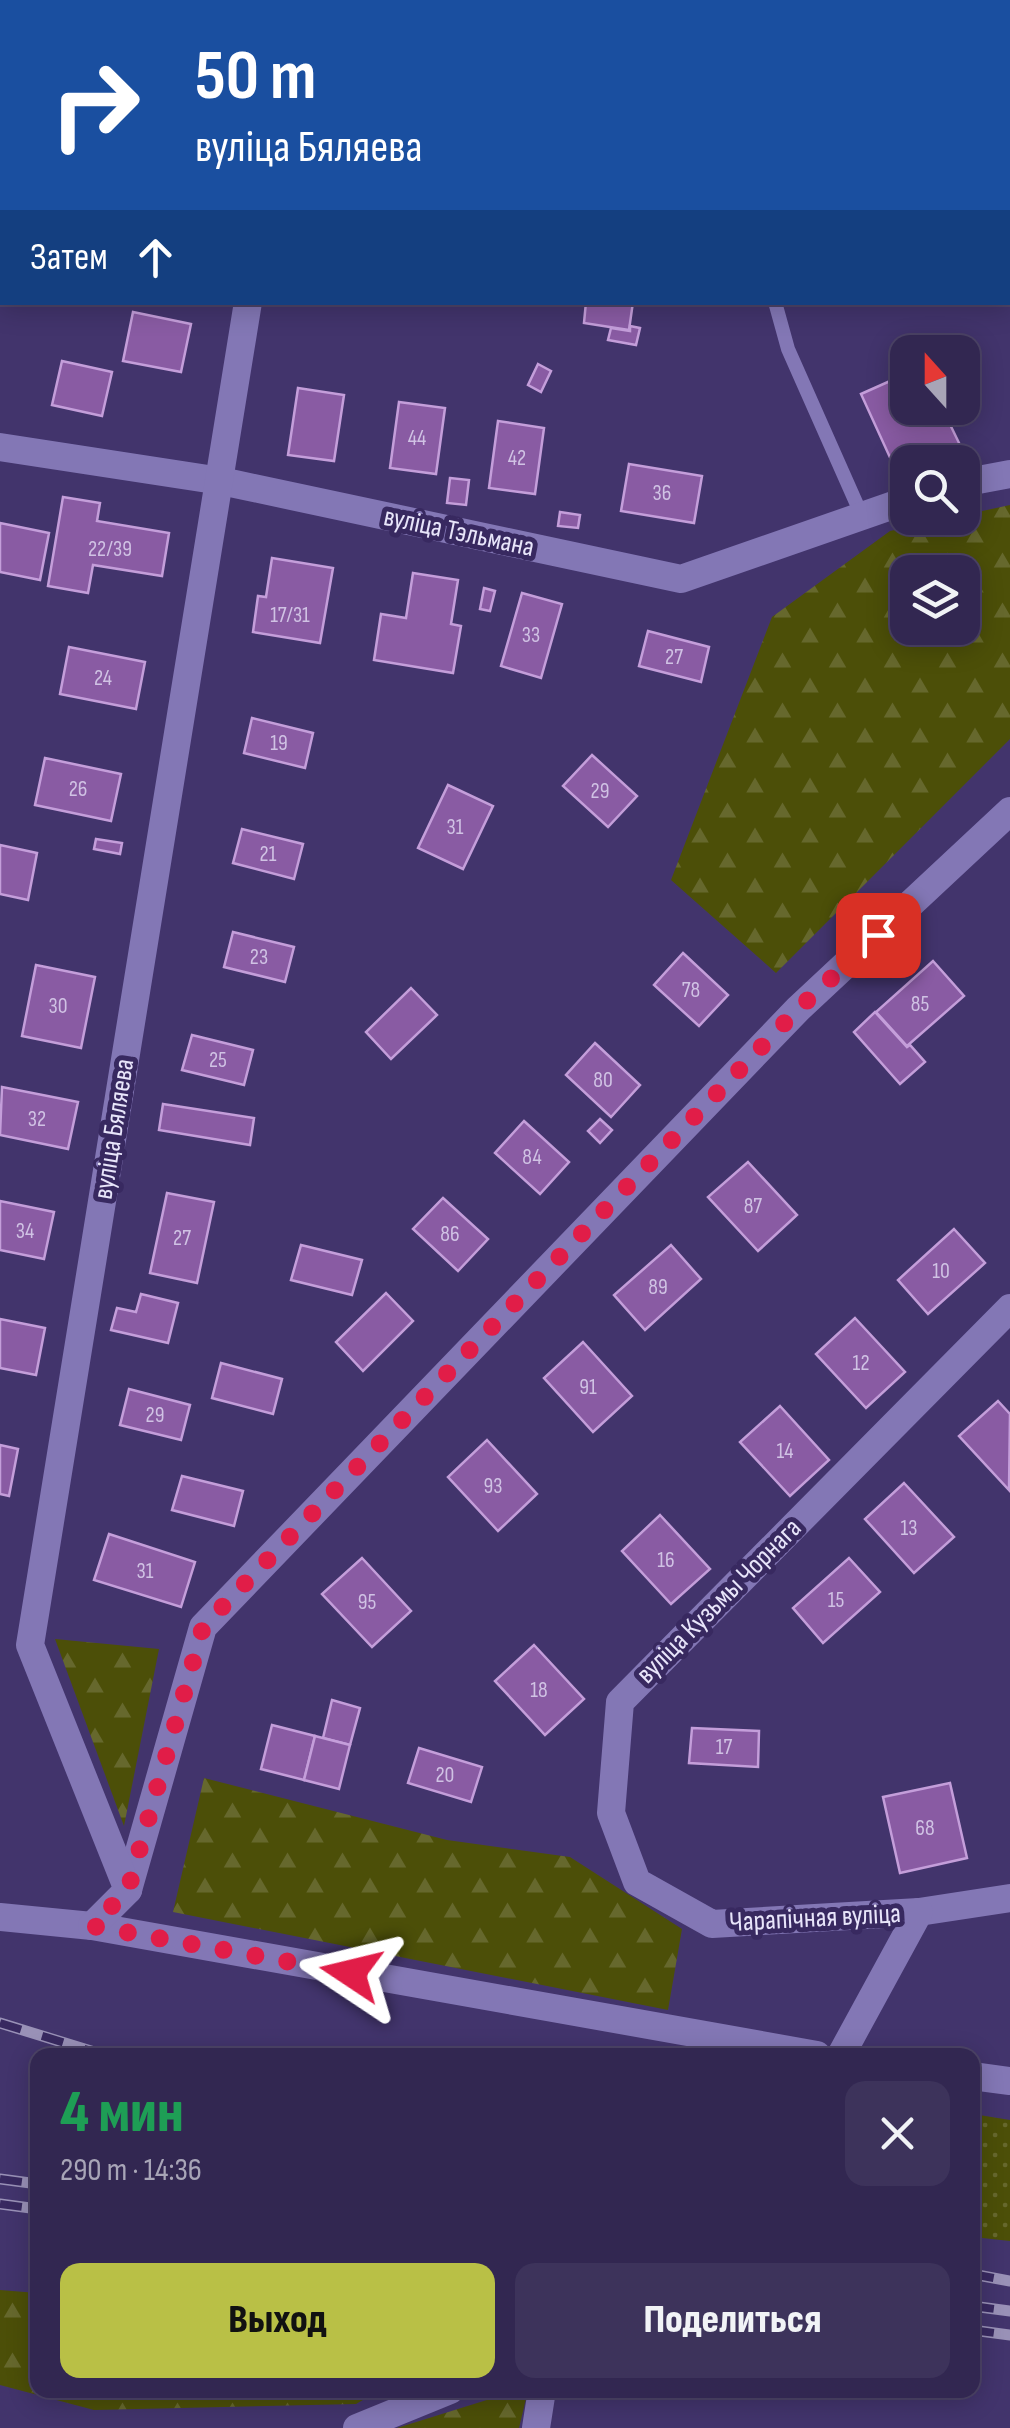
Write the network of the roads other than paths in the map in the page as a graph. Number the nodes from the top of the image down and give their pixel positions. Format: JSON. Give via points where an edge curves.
{"nodes":[{"id":1,"x":248,"y":305,"type":"edge"},
{"id":2,"x":777,"y":305,"type":"edge"},
{"id":3,"x":0,"y":447,"type":"edge"},
{"id":4,"x":1010,"y":474,"type":"edge"},
{"id":5,"x":980,"y":480,"type":"edge"},
{"id":6,"x":221,"y":481,"type":"junction"},
{"id":7,"x":890,"y":506,"type":"edge"},
{"id":8,"x":862,"y":516,"type":"junction"},
{"id":9,"x":1010,"y":811,"type":"edge"},
{"id":10,"x":1010,"y":1308,"type":"edge"},
{"id":11,"x":128,"y":1890,"type":"junction"},
{"id":12,"x":1010,"y":1898,"type":"edge"},
{"id":13,"x":919,"y":1912,"type":"junction"},
{"id":14,"x":0,"y":1917,"type":"edge"},
{"id":15,"x":712,"y":1924,"type":"joint"},
{"id":16,"x":92,"y":1926,"type":"junction"},
{"id":17,"x":778,"y":2048,"type":"edge"},
{"id":18,"x":845,"y":2048,"type":"edge"},
{"id":19,"x":980,"y":2077,"type":"edge"},
{"id":20,"x":1010,"y":2081,"type":"edge"},
{"id":21,"x":430,"y":2398,"type":"edge"},
{"id":22,"x":357,"y":2428,"type":"edge"}],
"edges":[{"from":1,"to":6,"type":"street","name":"вуліца Бяляева"},
{"from":2,"to":8,"type":"lane","via":[[788,349]]},
{"from":3,"to":6,"type":"street","name":"вуліца Тэльмана"},
{"from":4,"to":5,"type":"street"},
{"from":6,"to":8,"type":"street","name":"вуліца Тэльмана","via":[[681,579]]},
{"from":6,"to":11,"type":"street","name":"вуліца Бяляева","via":[[30,1645]]},
{"from":7,"to":8,"type":"street","name":"вуліца Тэльмана"},
{"from":9,"to":11,"type":"street","via":[[798,1009],[203,1627]]},
{"from":10,"to":15,"type":"street","name":"вуліца Кузьмы Чорнага","via":[[620,1702],[611,1813],[637,1882]]},
{"from":11,"to":16,"type":"street"},
{"from":12,"to":13,"type":"street","name":"Чарапічная вуліца"},
{"from":13,"to":15,"type":"street","name":"Чарапічная вуліца"},
{"from":13,"to":18,"type":"street","name":"Чарапічная вуліца"},
{"from":14,"to":16,"type":"street"},
{"from":16,"to":17,"type":"street"},
{"from":19,"to":20,"type":"street"},
{"from":21,"to":22,"type":"street"}]}
